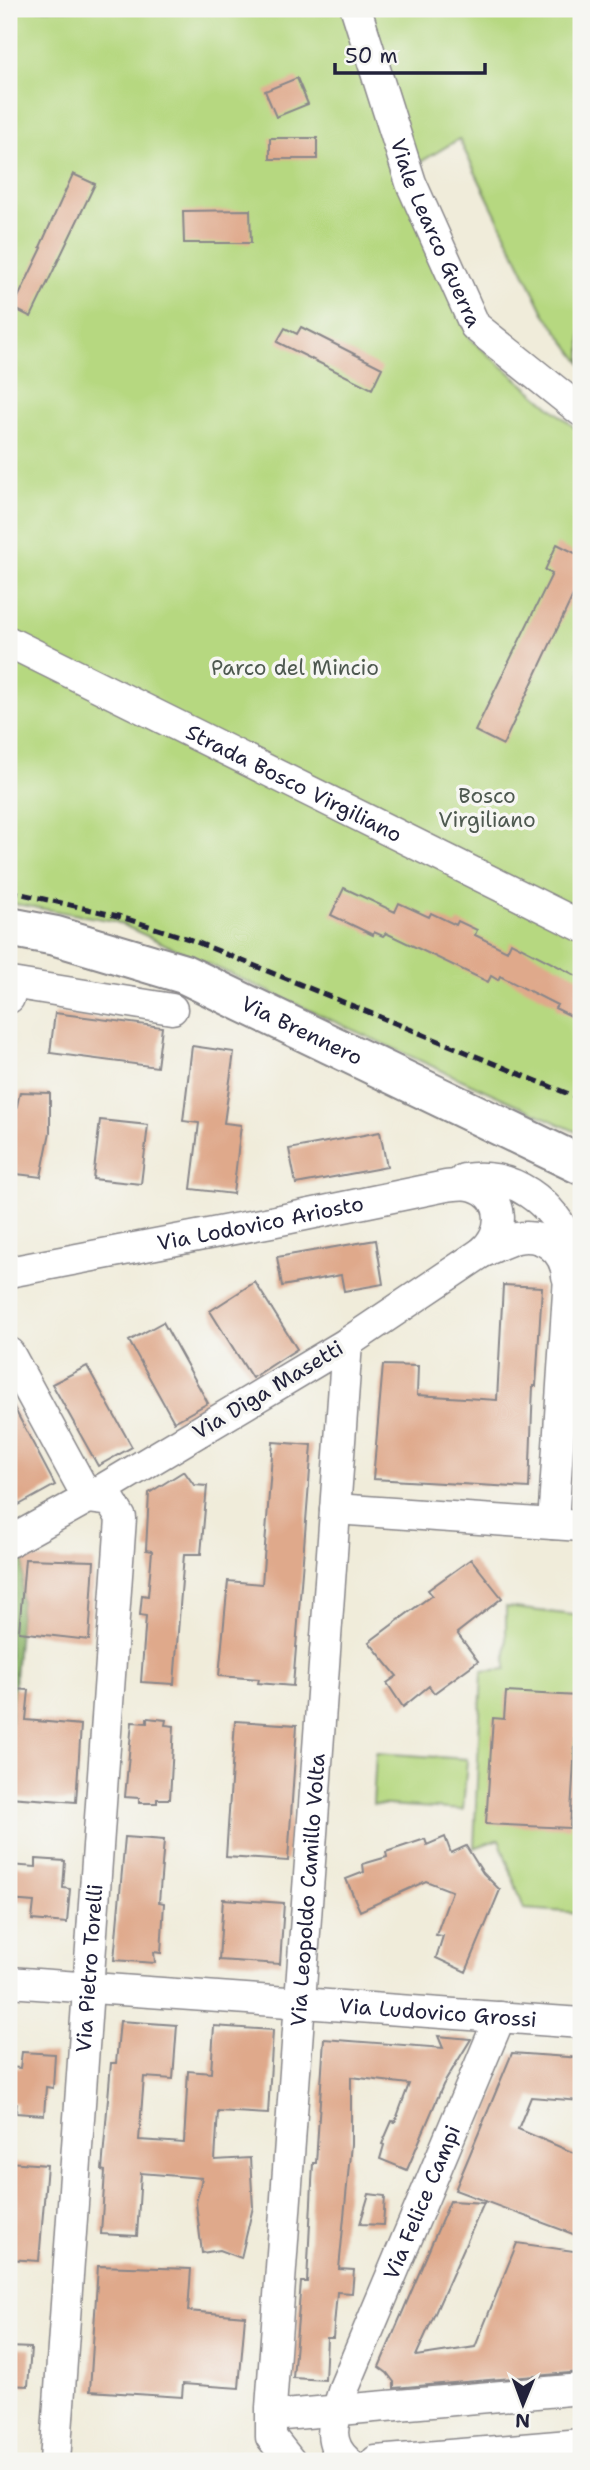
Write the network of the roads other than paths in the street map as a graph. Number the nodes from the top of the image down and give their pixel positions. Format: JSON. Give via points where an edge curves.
{"nodes":[{"id":1,"x":356,"y":9,"type":"edge"},
{"id":2,"x":581,"y":411,"type":"edge"},
{"id":3,"x":9,"y":642,"type":"edge"},
{"id":4,"x":581,"y":926,"type":"edge"},
{"id":5,"x":9,"y":927,"type":"edge"},
{"id":6,"x":9,"y":998,"type":"edge"},
{"id":7,"x":172,"y":1009,"type":"dead end"},
{"id":8,"x":581,"y":1165,"type":"edge"},
{"id":9,"x":446,"y":1186,"type":"junction"},
{"id":10,"x":499,"y":1213,"type":"joint"},
{"id":11,"x":481,"y":1253,"type":"junction"},
{"id":12,"x":9,"y":1272,"type":"edge"},
{"id":13,"x":568,"y":1294,"type":"junction"},
{"id":14,"x":347,"y":1343,"type":"junction"},
{"id":15,"x":9,"y":1353,"type":"edge"},
{"id":16,"x":89,"y":1498,"type":"junction"},
{"id":17,"x":335,"y":1509,"type":"junction"},
{"id":18,"x":567,"y":1525,"type":"edge"},
{"id":19,"x":9,"y":1542,"type":"edge"},
{"id":20,"x":9,"y":1982,"type":"edge"},
{"id":21,"x":87,"y":1987,"type":"junction"},
{"id":22,"x":299,"y":2002,"type":"junction"},
{"id":23,"x":500,"y":2017,"type":"junction"},
{"id":24,"x":581,"y":2023,"type":"edge"},
{"id":25,"x":581,"y":2389,"type":"edge"},
{"id":26,"x":338,"y":2403,"type":"junction"},
{"id":27,"x":269,"y":2438,"type":"edge"},
{"id":28,"x":581,"y":2444,"type":"edge"},
{"id":29,"x":55,"y":2461,"type":"edge"},
{"id":30,"x":290,"y":2461,"type":"edge"},
{"id":31,"x":301,"y":2461,"type":"edge"},
{"id":32,"x":347,"y":2461,"type":"edge"},
{"id":33,"x":376,"y":2461,"type":"edge"}],
"edges":[{"from":1,"to":2,"type":"street","name":"Viale Learco Guerra","via":[[411,183],[475,326]]},
{"from":3,"to":4,"type":"street","name":"Strada Bosco Virgiliano"},
{"from":5,"to":8,"type":"main road","name":"Via Brennero","via":[[184,974]]},
{"from":6,"to":7,"type":"street","via":[[11,983]]},
{"from":9,"to":10,"type":"street","name":"Via Lodovico Ariosto","via":[[477,1187]]},
{"from":9,"to":12,"type":"street","name":"Via Lodovico Ariosto"},
{"from":9,"to":13,"type":"street","via":[[478,1177],[494,1178],[524,1189],[548,1207],[571,1246]]},
{"from":10,"to":11,"type":"street","name":"Via Diga Masetti","via":[[497,1236]]},
{"from":11,"to":13,"type":"street","via":[[515,1239],[542,1240],[563,1258]]},
{"from":11,"to":14,"type":"street","name":"Via Diga Masetti"},
{"from":13,"to":18,"type":"street"},
{"from":14,"to":16,"type":"street","name":"Via Diga Masetti"},
{"from":14,"to":17,"type":"street","name":"Via Leopoldo Camillo Volta"},
{"from":15,"to":16,"type":"street"},
{"from":16,"to":19,"type":"street","name":"Via Diga Masetti"},
{"from":16,"to":21,"type":"street","name":"Via Pietro Torelli","via":[[111,1501],[121,1518]]},
{"from":17,"to":18,"type":"street"},
{"from":17,"to":22,"type":"street","name":"Via Leopoldo Camillo Volta"},
{"from":20,"to":21,"type":"street","name":"Via Ludovico Grossi"},
{"from":21,"to":22,"type":"street","name":"Via Ludovico Grossi"},
{"from":21,"to":29,"type":"street","name":"Via Pietro Torelli"},
{"from":22,"to":23,"type":"street","name":"Via Ludovico Grossi"},
{"from":22,"to":27,"type":"street","name":"Via Leopoldo Camillo Volta"},
{"from":23,"to":24,"type":"street","name":"Via Ludovico Grossi"},
{"from":23,"to":26,"type":"street","name":"Via Felice Campi"},
{"from":25,"to":26,"type":"street"},
{"from":26,"to":27,"type":"street"},
{"from":26,"to":31,"type":"street","name":"Via Felice Campi"},
{"from":26,"to":32,"type":"street","name":"Via Felice Campi","via":[[331,2436],[337,2453]]},
{"from":27,"to":30,"type":"street"},
{"from":28,"to":33,"type":"street"}]}
